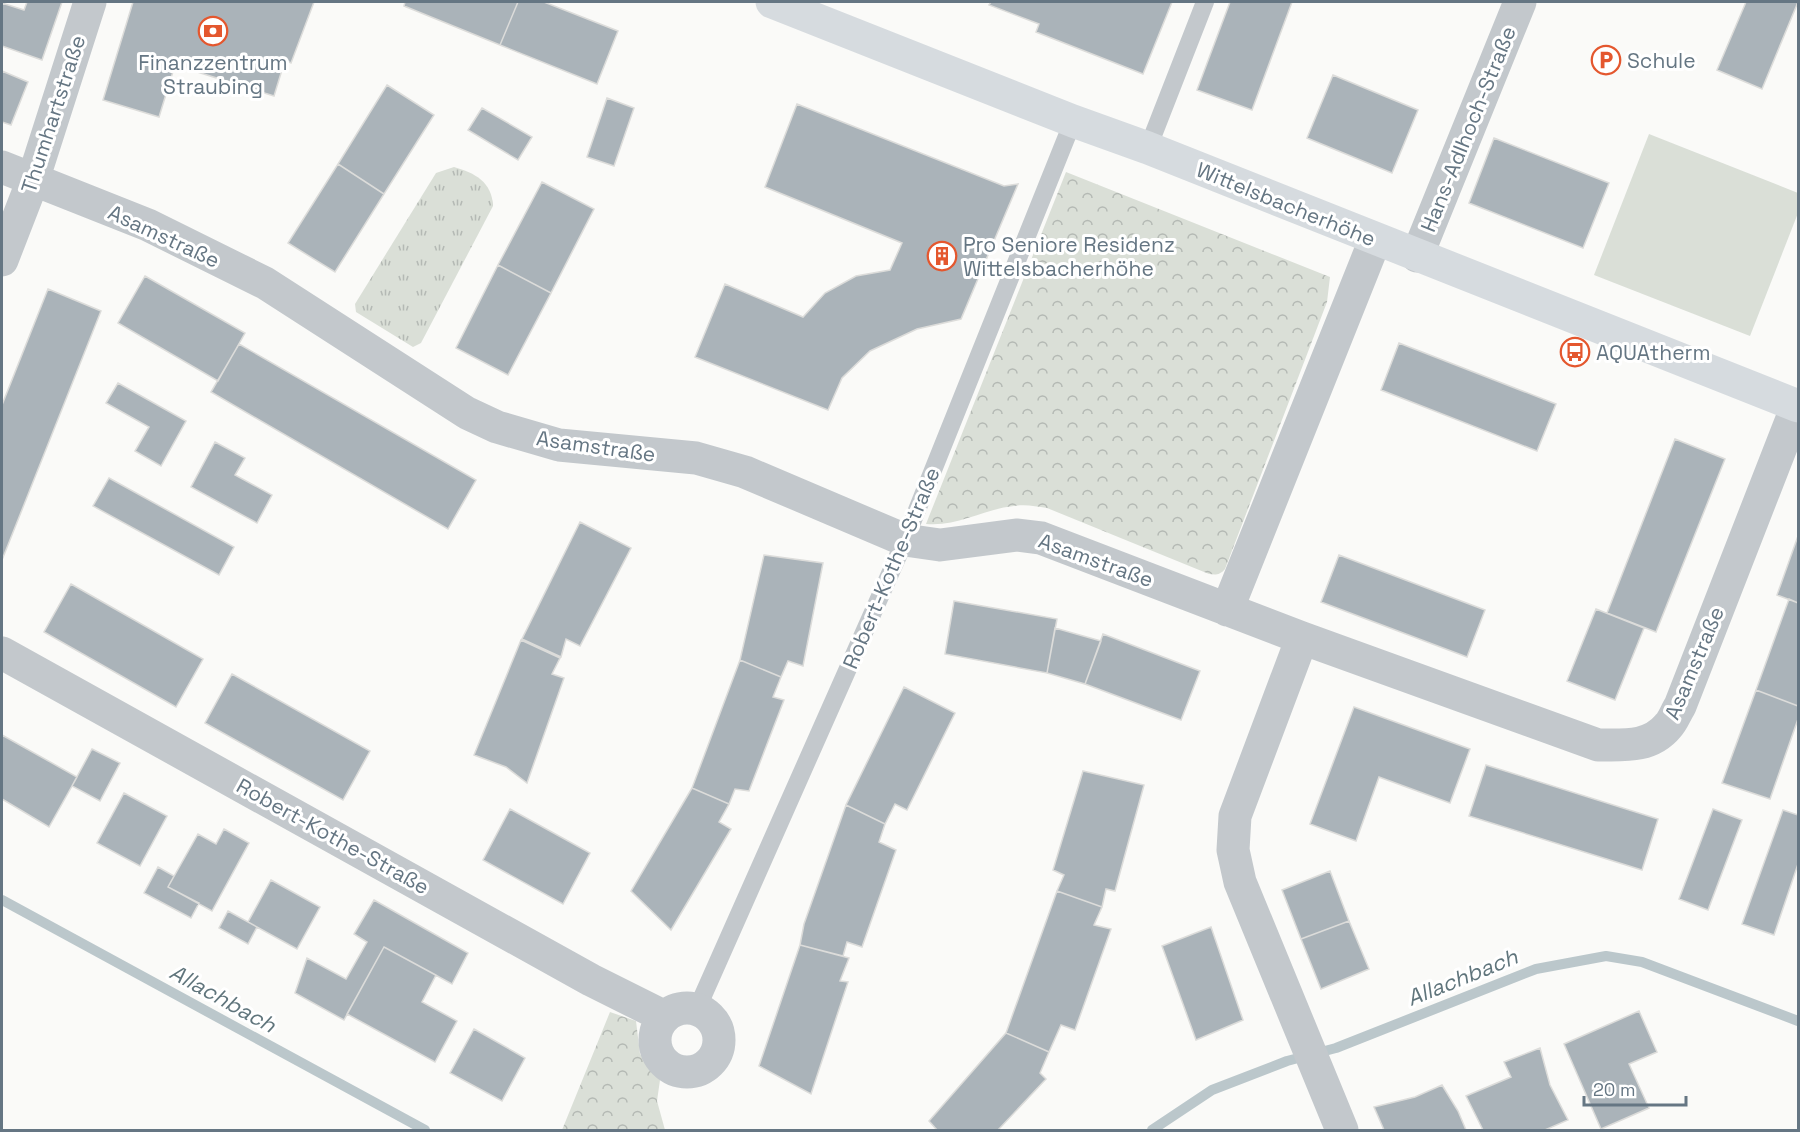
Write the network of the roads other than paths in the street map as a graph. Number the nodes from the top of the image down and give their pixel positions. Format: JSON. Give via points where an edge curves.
{"nodes":[{"id":1,"x":90,"y":2,"type":"edge"},
{"id":2,"x":772,"y":2,"type":"edge"},
{"id":3,"x":1204,"y":2,"type":"edge"},
{"id":4,"x":1520,"y":2,"type":"edge"},
{"id":5,"x":1073,"y":121,"type":"junction"},
{"id":6,"x":1148,"y":148,"type":"junction"},
{"id":7,"x":2,"y":167,"type":"edge"},
{"id":8,"x":33,"y":180,"type":"junction"},
{"id":9,"x":1375,"y":240,"type":"junction"},
{"id":10,"x":1417,"y":256,"type":"junction"},
{"id":11,"x":2,"y":260,"type":"edge"},
{"id":12,"x":1798,"y":406,"type":"edge"},
{"id":13,"x":905,"y":540,"type":"junction"},
{"id":14,"x":1227,"y":610,"type":"junction"},
{"id":15,"x":1302,"y":638,"type":"junction"},
{"id":16,"x":2,"y":653,"type":"edge"},
{"id":17,"x":697,"y":1009,"type":"junction"},
{"id":18,"x":665,"y":1017,"type":"junction"},
{"id":19,"x":1342,"y":1131,"type":"edge"}],
"edges":[{"from":1,"to":8,"type":"street","name":"Thumhartstraße"},
{"from":2,"to":5,"type":"street","name":"Wittelsbacherhöhe"},
{"from":3,"to":6,"type":"lane"},
{"from":4,"to":10,"type":"street","name":"Hans-Adlhoch-Straße"},
{"from":5,"to":6,"type":"street","name":"Wittelsbacherhöhe"},
{"from":5,"to":13,"type":"lane","name":"Robert-Kothe-Straße"},
{"from":6,"to":9,"type":"street","name":"Wittelsbacherhöhe"},
{"from":7,"to":8,"type":"street","name":"Asamstraße"},
{"from":8,"to":11,"type":"street","name":"Thumhartstraße"},
{"from":8,"to":13,"type":"street","name":"Asamstraße","via":[[148,225],[265,283],[467,413],[497,427],[559,445],[723,465]]},
{"from":9,"to":10,"type":"street","name":"Wittelsbacherhöhe"},
{"from":9,"to":14,"type":"street"},
{"from":10,"to":12,"type":"street","name":"Wittelsbacherhöhe"},
{"from":12,"to":15,"type":"street","name":"Asamstraße","via":[[1680,706],[1669,726],[1652,739],[1633,745],[1598,745]]},
{"from":13,"to":14,"type":"street","name":"Asamstraße","via":[[940,545],[1016,535],[1041,537]]},
{"from":13,"to":17,"type":"lane","name":"Robert-Kothe-Straße"},
{"from":14,"to":15,"type":"street","name":"Asamstraße"},
{"from":15,"to":19,"type":"street","via":[[1235,816],[1233,850],[1240,882]]},
{"from":16,"to":18,"type":"street","name":"Robert-Kothe-Straße","via":[[591,980]]},
{"from":17,"to":18,"type":"street","via":[[680,1009]]},
{"from":17,"to":18,"type":"street","via":[[713,1021],[720,1039],[714,1059],[698,1070],[678,1070],[662,1060],[656,1033]]}]}
